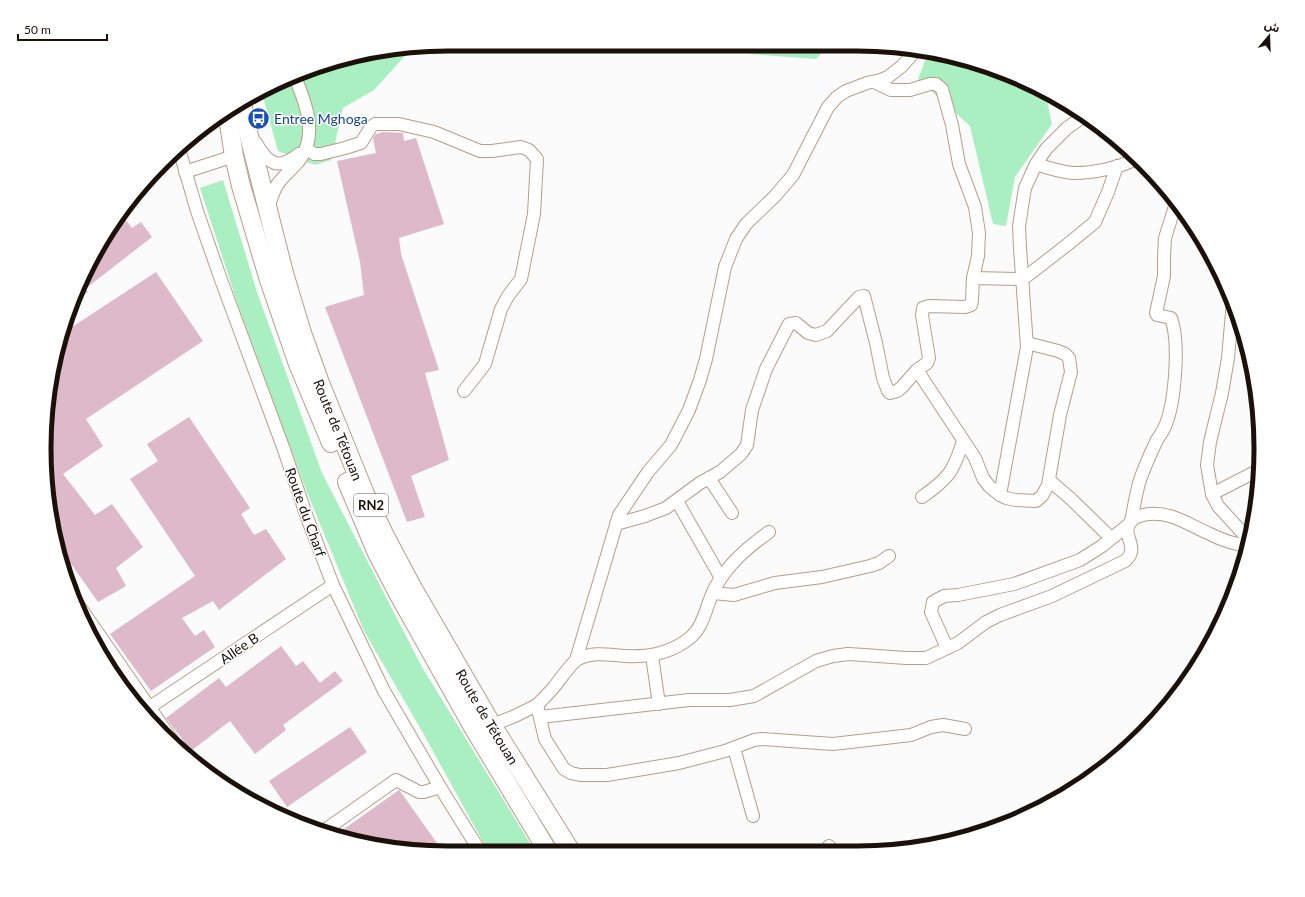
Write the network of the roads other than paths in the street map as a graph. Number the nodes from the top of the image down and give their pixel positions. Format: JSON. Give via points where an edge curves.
{"nodes":[{"id":1,"x":912,"y":55,"type":"edge"},
{"id":2,"x":297,"y":81,"type":"edge"},
{"id":3,"x":874,"y":82,"type":"junction"},
{"id":4,"x":243,"y":108,"type":"edge"},
{"id":5,"x":228,"y":118,"type":"edge"},
{"id":6,"x":1079,"y":119,"type":"edge"},
{"id":7,"x":246,"y":124,"type":"junction"},
{"id":8,"x":306,"y":148,"type":"junction"},
{"id":9,"x":181,"y":155,"type":"edge"},
{"id":10,"x":234,"y":156,"type":"junction"},
{"id":11,"x":1132,"y":161,"type":"edge"},
{"id":12,"x":1036,"y":164,"type":"junction"},
{"id":13,"x":1117,"y":166,"type":"junction"},
{"id":14,"x":185,"y":172,"type":"junction"},
{"id":15,"x":268,"y":209,"type":"junction"},
{"id":16,"x":1174,"y":210,"type":"edge"},
{"id":17,"x":973,"y":278,"type":"junction"},
{"id":18,"x":1023,"y":279,"type":"junction"},
{"id":19,"x":1231,"y":315,"type":"edge"},
{"id":20,"x":1027,"y":343,"type":"junction"},
{"id":21,"x":917,"y":370,"type":"junction"},
{"id":22,"x":464,"y":391,"type":"dead end"},
{"id":23,"x":964,"y":441,"type":"junction"},
{"id":24,"x":1253,"y":473,"type":"edge"},
{"id":25,"x":709,"y":478,"type":"junction"},
{"id":26,"x":1049,"y":480,"type":"junction"},
{"id":27,"x":1212,"y":494,"type":"junction"},
{"id":28,"x":1000,"y":496,"type":"junction"},
{"id":29,"x":922,"y":497,"type":"dead end"},
{"id":30,"x":677,"y":501,"type":"junction"},
{"id":31,"x":732,"y":513,"type":"dead end"},
{"id":32,"x":616,"y":524,"type":"junction"},
{"id":33,"x":1129,"y":524,"type":"junction"},
{"id":34,"x":769,"y":532,"type":"dead end"},
{"id":35,"x":1244,"y":534,"type":"edge"},
{"id":36,"x":1111,"y":538,"type":"junction"},
{"id":37,"x":1241,"y":545,"type":"edge"},
{"id":38,"x":889,"y":556,"type":"dead end"},
{"id":39,"x":720,"y":578,"type":"junction"},
{"id":40,"x":333,"y":585,"type":"junction"},
{"id":41,"x":713,"y":593,"type":"junction"},
{"id":42,"x":97,"y":634,"type":"edge"},
{"id":43,"x":947,"y":648,"type":"junction"},
{"id":44,"x":652,"y":656,"type":"junction"},
{"id":45,"x":576,"y":660,"type":"junction"},
{"id":46,"x":136,"y":694,"type":"edge"},
{"id":47,"x":659,"y":704,"type":"junction"},
{"id":48,"x":537,"y":705,"type":"junction"},
{"id":49,"x":148,"y":708,"type":"edge"},
{"id":50,"x":540,"y":717,"type":"junction"},
{"id":51,"x":492,"y":725,"type":"junction"},
{"id":52,"x":965,"y":729,"type":"dead end"},
{"id":53,"x":734,"y":748,"type":"junction"},
{"id":54,"x":440,"y":787,"type":"junction"},
{"id":55,"x":753,"y":816,"type":"dead end"},
{"id":56,"x":329,"y":827,"type":"edge"},
{"id":57,"x":477,"y":846,"type":"edge"},
{"id":58,"x":545,"y":846,"type":"edge"},
{"id":59,"x":568,"y":846,"type":"edge"}],
"edges":[{"from":1,"to":3,"type":"street","via":[[892,74]]},
{"from":2,"to":8,"type":"street","via":[[310,121]]},
{"from":3,"to":17,"type":"street","via":[[891,90],[910,90],[930,84],[936,84],[942,89],[959,164],[975,207],[979,233],[978,256]]},
{"from":3,"to":32,"type":"street","via":[[846,91],[828,107],[793,175],[746,224],[736,239],[725,267],[706,359],[689,410],[671,445],[635,490]]},
{"from":4,"to":7,"type":"highway","name":"Route de Tétouan","number":"RN2"},
{"from":5,"to":10,"type":"highway","name":"Route de Tétouan","number":"RN2"},
{"from":6,"to":12,"type":"street","via":[[1046,149]]},
{"from":7,"to":8,"type":"street","via":[[263,156],[272,162],[289,162]]},
{"from":7,"to":15,"type":"highway","name":"Route de Tétouan","number":"RN2"},
{"from":8,"to":15,"type":"street","via":[[278,184]]},
{"from":8,"to":22,"type":"street","via":[[314,154],[345,148],[361,143],[371,127],[376,124],[399,124],[434,132],[480,151],[521,147],[529,150],[537,159],[534,214],[522,279],[504,301],[485,364]]},
{"from":9,"to":14,"type":"street","name":"Route du Charf"},
{"from":10,"to":14,"type":"street"},
{"from":10,"to":58,"type":"highway","name":"Route de Tétouan","number":"RN2","via":[[269,280],[298,364],[377,552],[473,727]]},
{"from":11,"to":13,"type":"street"},
{"from":12,"to":13,"type":"street","via":[[1073,172]]},
{"from":12,"to":18,"type":"street","via":[[1025,188],[1020,226]]},
{"from":13,"to":18,"type":"street","via":[[1094,222]]},
{"from":14,"to":40,"type":"street","name":"Route du Charf","via":[[220,277]]},
{"from":15,"to":51,"type":"highway","name":"Route de Tétouan","number":"RN2","via":[[302,333],[365,494],[411,585]]},
{"from":16,"to":33,"type":"street","via":[[1165,238],[1164,276],[1156,313],[1171,318],[1173,326],[1174,382],[1170,411],[1166,426],[1140,478]]},
{"from":17,"to":18,"type":"street"},
{"from":17,"to":21,"type":"street","via":[[970,305],[923,308],[929,358],[927,363]]},
{"from":18,"to":20,"type":"street"},
{"from":19,"to":27,"type":"street","via":[[1228,358],[1207,465]]},
{"from":20,"to":26,"type":"street","via":[[1058,351],[1069,358],[1071,372],[1060,415]]},
{"from":20,"to":28,"type":"street"},
{"from":21,"to":23,"type":"street"},
{"from":21,"to":25,"type":"street","via":[[896,392],[888,391],[864,296],[859,297],[826,331],[816,335],[808,333],[796,323],[789,324],[766,369],[752,410],[747,445],[733,461]]},
{"from":23,"to":28,"type":"street","via":[[975,458],[983,478]]},
{"from":23,"to":29,"type":"street","via":[[955,466],[945,480]]},
{"from":24,"to":27,"type":"street"},
{"from":25,"to":30,"type":"street"},
{"from":25,"to":31,"type":"street"},
{"from":26,"to":28,"type":"street","via":[[1046,492],[1036,501]]},
{"from":26,"to":36,"type":"street"},
{"from":27,"to":35,"type":"street","via":[[1218,506]]},
{"from":30,"to":32,"type":"street","via":[[645,516]]},
{"from":30,"to":39,"type":"street"},
{"from":32,"to":45,"type":"street"},
{"from":33,"to":36,"type":"street"},
{"from":33,"to":37,"type":"street","via":[[1134,518],[1148,514],[1172,516],[1210,535]]},
{"from":33,"to":43,"type":"street","via":[[1127,530],[1132,544],[1128,559],[1052,596],[1000,615]]},
{"from":34,"to":39,"type":"street","via":[[736,559]]},
{"from":36,"to":43,"type":"street","via":[[1080,560],[1048,572],[1014,584],[944,596],[933,602],[931,612]]},
{"from":38,"to":41,"type":"street","via":[[870,566],[822,577],[775,583],[734,595]]},
{"from":39,"to":41,"type":"street"},
{"from":40,"to":49,"type":"street","name":"Allée B"},
{"from":40,"to":54,"type":"street","name":"Route du Charf","via":[[384,691]]},
{"from":41,"to":44,"type":"street","via":[[696,634],[672,649]]},
{"from":42,"to":46,"type":"street"},
{"from":43,"to":47,"type":"street","via":[[926,658],[859,654],[833,656],[816,661],[754,696]]},
{"from":44,"to":45,"type":"street","via":[[594,654]]},
{"from":44,"to":47,"type":"street"},
{"from":45,"to":48,"type":"street"},
{"from":47,"to":50,"type":"street"},
{"from":48,"to":50,"type":"street"},
{"from":48,"to":51,"type":"street"},
{"from":50,"to":53,"type":"street","via":[[545,739],[564,769],[580,775],[607,775],[679,763]]},
{"from":51,"to":59,"type":"highway","name":"Route de Tétouan","number":"RN2"},
{"from":52,"to":53,"type":"street","via":[[943,725],[911,735],[833,744],[762,739]]},
{"from":53,"to":55,"type":"street"},
{"from":54,"to":56,"type":"street","via":[[419,792],[396,780]]},
{"from":54,"to":57,"type":"street","name":"Route du Charf"}]}
